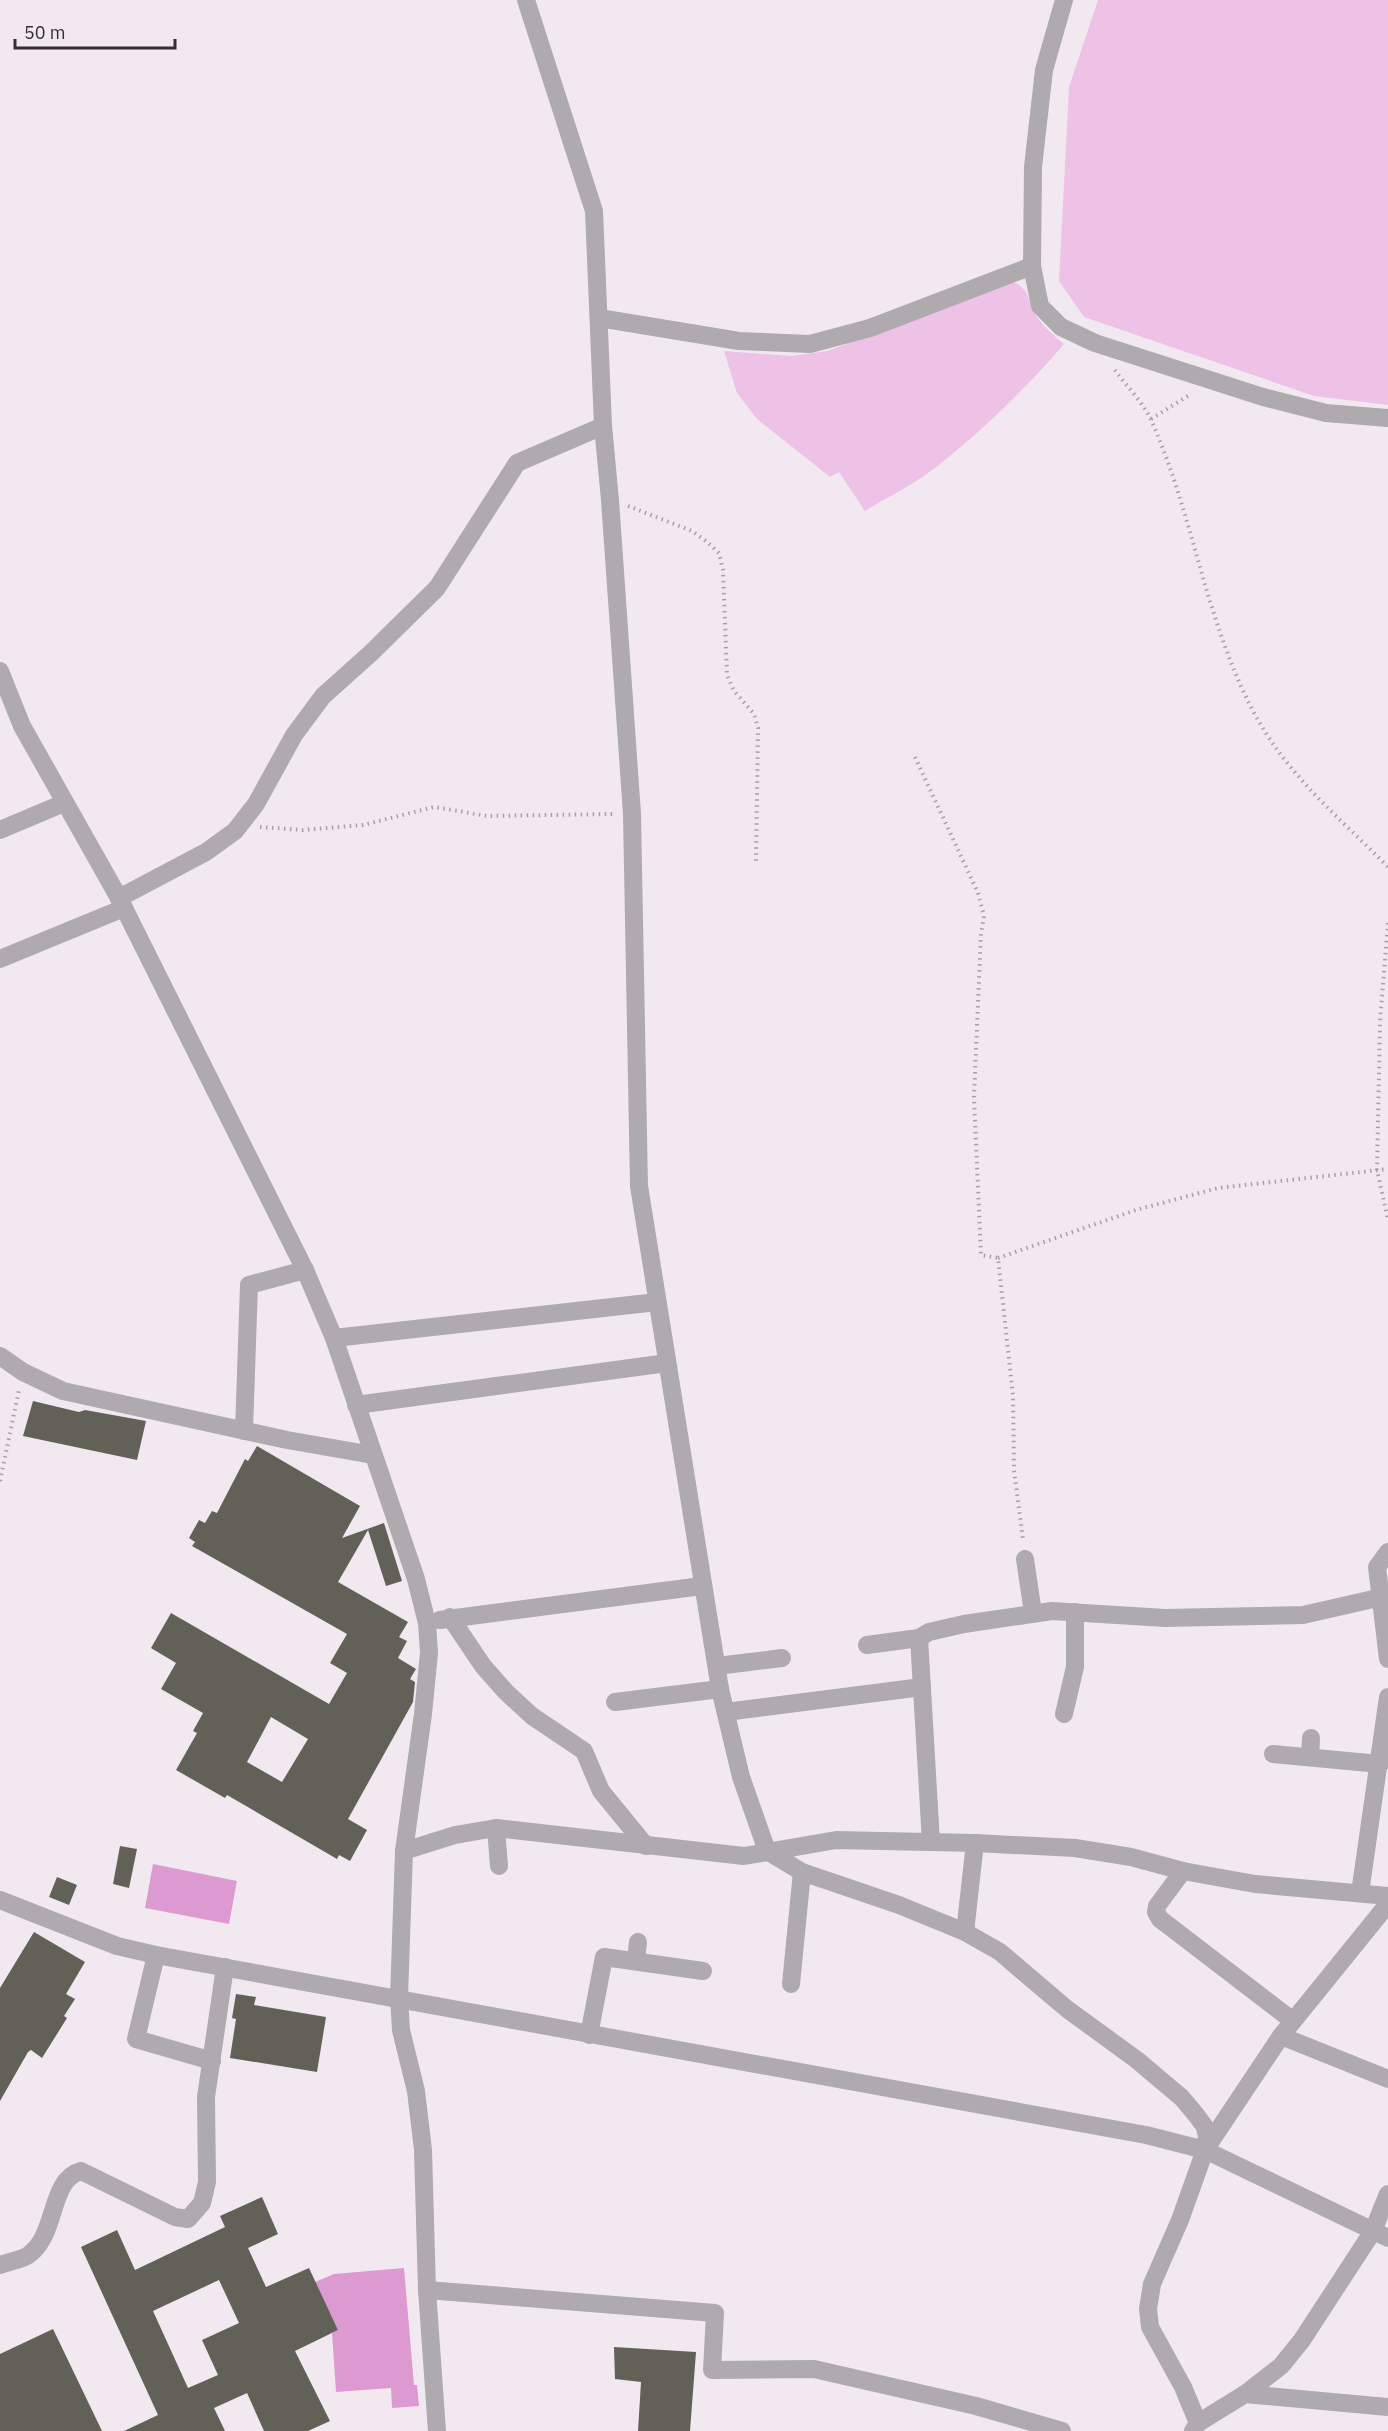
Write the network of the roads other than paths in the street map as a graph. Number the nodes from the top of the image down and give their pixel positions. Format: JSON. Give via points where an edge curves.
{"nodes":[{"id":1,"x":526,"y":0,"type":"edge"},
{"id":2,"x":1064,"y":0,"type":"edge"},
{"id":3,"x":1032,"y":266,"type":"junction"},
{"id":4,"x":599,"y":318,"type":"junction"},
{"id":5,"x":1388,"y":418,"type":"edge"},
{"id":6,"x":603,"y":426,"type":"junction"},
{"id":7,"x":0,"y":671,"type":"edge"},
{"id":8,"x":5,"y":697,"type":"edge"},
{"id":9,"x":64,"y":802,"type":"junction"},
{"id":10,"x":0,"y":830,"type":"edge"},
{"id":11,"x":121,"y":903,"type":"junction"},
{"id":12,"x":0,"y":959,"type":"edge"},
{"id":13,"x":305,"y":1270,"type":"junction"},
{"id":14,"x":657,"y":1302,"type":"junction"},
{"id":15,"x":334,"y":1338,"type":"junction"},
{"id":16,"x":0,"y":1356,"type":"edge"},
{"id":17,"x":667,"y":1363,"type":"junction"},
{"id":18,"x":356,"y":1405,"type":"junction"},
{"id":19,"x":244,"y":1431,"type":"junction"},
{"id":20,"x":373,"y":1455,"type":"junction"},
{"id":21,"x":1388,"y":1552,"type":"edge"},
{"id":22,"x":1025,"y":1559,"type":"road end"},
{"id":23,"x":702,"y":1586,"type":"junction"},
{"id":24,"x":1382,"y":1597,"type":"junction"},
{"id":25,"x":1075,"y":1612,"type":"junction"},
{"id":26,"x":1033,"y":1613,"type":"junction"},
{"id":27,"x":450,"y":1617,"type":"junction"},
{"id":28,"x":427,"y":1623,"type":"junction"},
{"id":29,"x":919,"y":1638,"type":"junction"},
{"id":30,"x":867,"y":1645,"type":"dead end"},
{"id":31,"x":782,"y":1658,"type":"dead end"},
{"id":32,"x":1388,"y":1659,"type":"edge"},
{"id":33,"x":717,"y":1666,"type":"junction"},
{"id":34,"x":922,"y":1687,"type":"junction"},
{"id":35,"x":720,"y":1689,"type":"junction"},
{"id":36,"x":1388,"y":1697,"type":"edge"},
{"id":37,"x":615,"y":1702,"type":"dead end"},
{"id":38,"x":726,"y":1712,"type":"junction"},
{"id":39,"x":1064,"y":1714,"type":"dead end"},
{"id":40,"x":1311,"y":1738,"type":"dead end"},
{"id":41,"x":1273,"y":1754,"type":"dead end"},
{"id":42,"x":1310,"y":1757,"type":"junction"},
{"id":43,"x":1380,"y":1764,"type":"junction"},
{"id":44,"x":1382,"y":1786,"type":"edge"},
{"id":45,"x":496,"y":1828,"type":"junction"},
{"id":46,"x":931,"y":1842,"type":"junction"},
{"id":47,"x":975,"y":1843,"type":"junction"},
{"id":48,"x":646,"y":1846,"type":"junction"},
{"id":49,"x":404,"y":1851,"type":"junction"},
{"id":50,"x":767,"y":1851,"type":"junction"},
{"id":51,"x":499,"y":1866,"type":"dead end"},
{"id":52,"x":1183,"y":1871,"type":"junction"},
{"id":53,"x":802,"y":1872,"type":"junction"},
{"id":54,"x":1360,"y":1893,"type":"junction"},
{"id":55,"x":1388,"y":1896,"type":"edge"},
{"id":56,"x":0,"y":1900,"type":"edge"},
{"id":57,"x":1388,"y":1904,"type":"edge"},
{"id":58,"x":965,"y":1932,"type":"junction"},
{"id":59,"x":638,"y":1942,"type":"dead end"},
{"id":60,"x":156,"y":1956,"type":"junction"},
{"id":61,"x":636,"y":1961,"type":"junction"},
{"id":62,"x":225,"y":1967,"type":"junction"},
{"id":63,"x":703,"y":1971,"type":"dead end"},
{"id":64,"x":791,"y":1984,"type":"dead end"},
{"id":65,"x":399,"y":1998,"type":"junction"},
{"id":66,"x":1293,"y":2021,"type":"junction"},
{"id":67,"x":589,"y":2035,"type":"junction"},
{"id":68,"x":1281,"y":2036,"type":"junction"},
{"id":69,"x":212,"y":2061,"type":"junction"},
{"id":70,"x":1388,"y":2079,"type":"edge"},
{"id":71,"x":1205,"y":2150,"type":"junction"},
{"id":72,"x":1388,"y":2194,"type":"edge"},
{"id":73,"x":1380,"y":2234,"type":"edge"},
{"id":74,"x":0,"y":2265,"type":"edge"},
{"id":75,"x":427,"y":2290,"type":"junction"},
{"id":76,"x":1245,"y":2394,"type":"junction"},
{"id":77,"x":1388,"y":2407,"type":"edge"},
{"id":78,"x":1195,"y":2427,"type":"edge"},
{"id":79,"x":437,"y":2431,"type":"edge"},
{"id":80,"x":1062,"y":2431,"type":"edge"}],
"edges":[{"from":1,"to":4,"type":"street","via":[[594,211]]},
{"from":2,"to":3,"type":"street","via":[[1044,70],[1033,167]]},
{"from":3,"to":4,"type":"street","via":[[870,328],[810,344],[739,341]]},
{"from":3,"to":5,"type":"street","via":[[1040,306],[1061,327],[1095,343],[1326,414]]},
{"from":4,"to":6,"type":"street"},
{"from":6,"to":11,"type":"street","via":[[517,463],[437,588],[323,696],[294,735],[256,804],[239,826],[206,852]]},
{"from":6,"to":14,"type":"street","via":[[632,814],[639,1186]]},
{"from":7,"to":8,"type":"street"},
{"from":8,"to":9,"type":"street"},
{"from":9,"to":10,"type":"street"},
{"from":9,"to":11,"type":"street"},
{"from":11,"to":12,"type":"street"},
{"from":11,"to":13,"type":"street"},
{"from":13,"to":15,"type":"street"},
{"from":13,"to":19,"type":"street","via":[[249,1285]]},
{"from":14,"to":15,"type":"street"},
{"from":14,"to":17,"type":"street"},
{"from":15,"to":18,"type":"street"},
{"from":16,"to":19,"type":"street","via":[[63,1391]]},
{"from":17,"to":18,"type":"street"},
{"from":17,"to":23,"type":"street"},
{"from":18,"to":20,"type":"street"},
{"from":19,"to":20,"type":"street"},
{"from":20,"to":28,"type":"street","via":[[405,1544]]},
{"from":21,"to":24,"type":"street","via":[[1377,1567]]},
{"from":22,"to":26,"type":"street"},
{"from":23,"to":27,"type":"street"},
{"from":23,"to":33,"type":"street"},
{"from":24,"to":25,"type":"street","via":[[1304,1615],[1165,1618]]},
{"from":24,"to":32,"type":"street"},
{"from":25,"to":26,"type":"street"},
{"from":25,"to":39,"type":"street","via":[[1075,1667]]},
{"from":26,"to":29,"type":"street","via":[[964,1624]]},
{"from":27,"to":28,"type":"street"},
{"from":27,"to":48,"type":"street","via":[[506,1692],[532,1716],[584,1751],[601,1791]]},
{"from":28,"to":49,"type":"street","via":[[429,1653],[423,1714]]},
{"from":29,"to":30,"type":"street"},
{"from":29,"to":34,"type":"street"},
{"from":31,"to":33,"type":"street"},
{"from":33,"to":35,"type":"street"},
{"from":34,"to":38,"type":"street"},
{"from":34,"to":46,"type":"street"},
{"from":35,"to":37,"type":"street","via":[[651,1706]]},
{"from":35,"to":38,"type":"street"},
{"from":36,"to":43,"type":"street"},
{"from":38,"to":50,"type":"street","via":[[741,1777]]},
{"from":40,"to":42,"type":"street"},
{"from":41,"to":42,"type":"street"},
{"from":42,"to":43,"type":"street"},
{"from":43,"to":44,"type":"street"},
{"from":44,"to":54,"type":"street"},
{"from":45,"to":48,"type":"street"},
{"from":45,"to":49,"type":"street","via":[[454,1834]]},
{"from":45,"to":51,"type":"street"},
{"from":46,"to":47,"type":"street"},
{"from":46,"to":50,"type":"street","via":[[836,1840]]},
{"from":47,"to":52,"type":"street","via":[[1075,1848]]},
{"from":47,"to":58,"type":"street"},
{"from":48,"to":50,"type":"street","via":[[744,1856]]},
{"from":49,"to":65,"type":"street"},
{"from":50,"to":53,"type":"street"},
{"from":52,"to":54,"type":"street","via":[[1255,1884]]},
{"from":52,"to":66,"type":"street","via":[[1157,1906],[1160,1919]]},
{"from":53,"to":58,"type":"street"},
{"from":53,"to":64,"type":"street"},
{"from":54,"to":55,"type":"street"},
{"from":56,"to":60,"type":"street","via":[[117,1946]]},
{"from":57,"to":66,"type":"street"},
{"from":58,"to":71,"type":"street","via":[[1000,1952],[1182,2098],[1204,2127]]},
{"from":59,"to":61,"type":"street"},
{"from":60,"to":62,"type":"street"},
{"from":60,"to":69,"type":"street","via":[[136,2039]]},
{"from":61,"to":63,"type":"street"},
{"from":61,"to":67,"type":"street","via":[[604,1957]]},
{"from":62,"to":65,"type":"street"},
{"from":62,"to":69,"type":"street"},
{"from":65,"to":67,"type":"street"},
{"from":65,"to":75,"type":"street","via":[[401,2030],[416,2091],[423,2150]]},
{"from":66,"to":68,"type":"street"},
{"from":67,"to":71,"type":"street","via":[[1077,2121]]},
{"from":68,"to":70,"type":"street"},
{"from":68,"to":71,"type":"street"},
{"from":69,"to":74,"type":"street","via":[[206,2097],[207,2182],[197,2212],[188,2219],[175,2217],[81,2171],[73,2173],[62,2185],[48,2233],[30,2255]]},
{"from":71,"to":73,"type":"street"},
{"from":71,"to":78,"type":"street","via":[[1152,2284],[1148,2309],[1150,2327],[1184,2387]]},
{"from":72,"to":73,"type":"street"},
{"from":73,"to":76,"type":"street","via":[[1281,2366]]},
{"from":75,"to":79,"type":"street"},
{"from":75,"to":80,"type":"street","via":[[715,2313],[712,2370],[814,2370],[976,2406]]},
{"from":76,"to":77,"type":"street"},
{"from":76,"to":78,"type":"street"}]}
